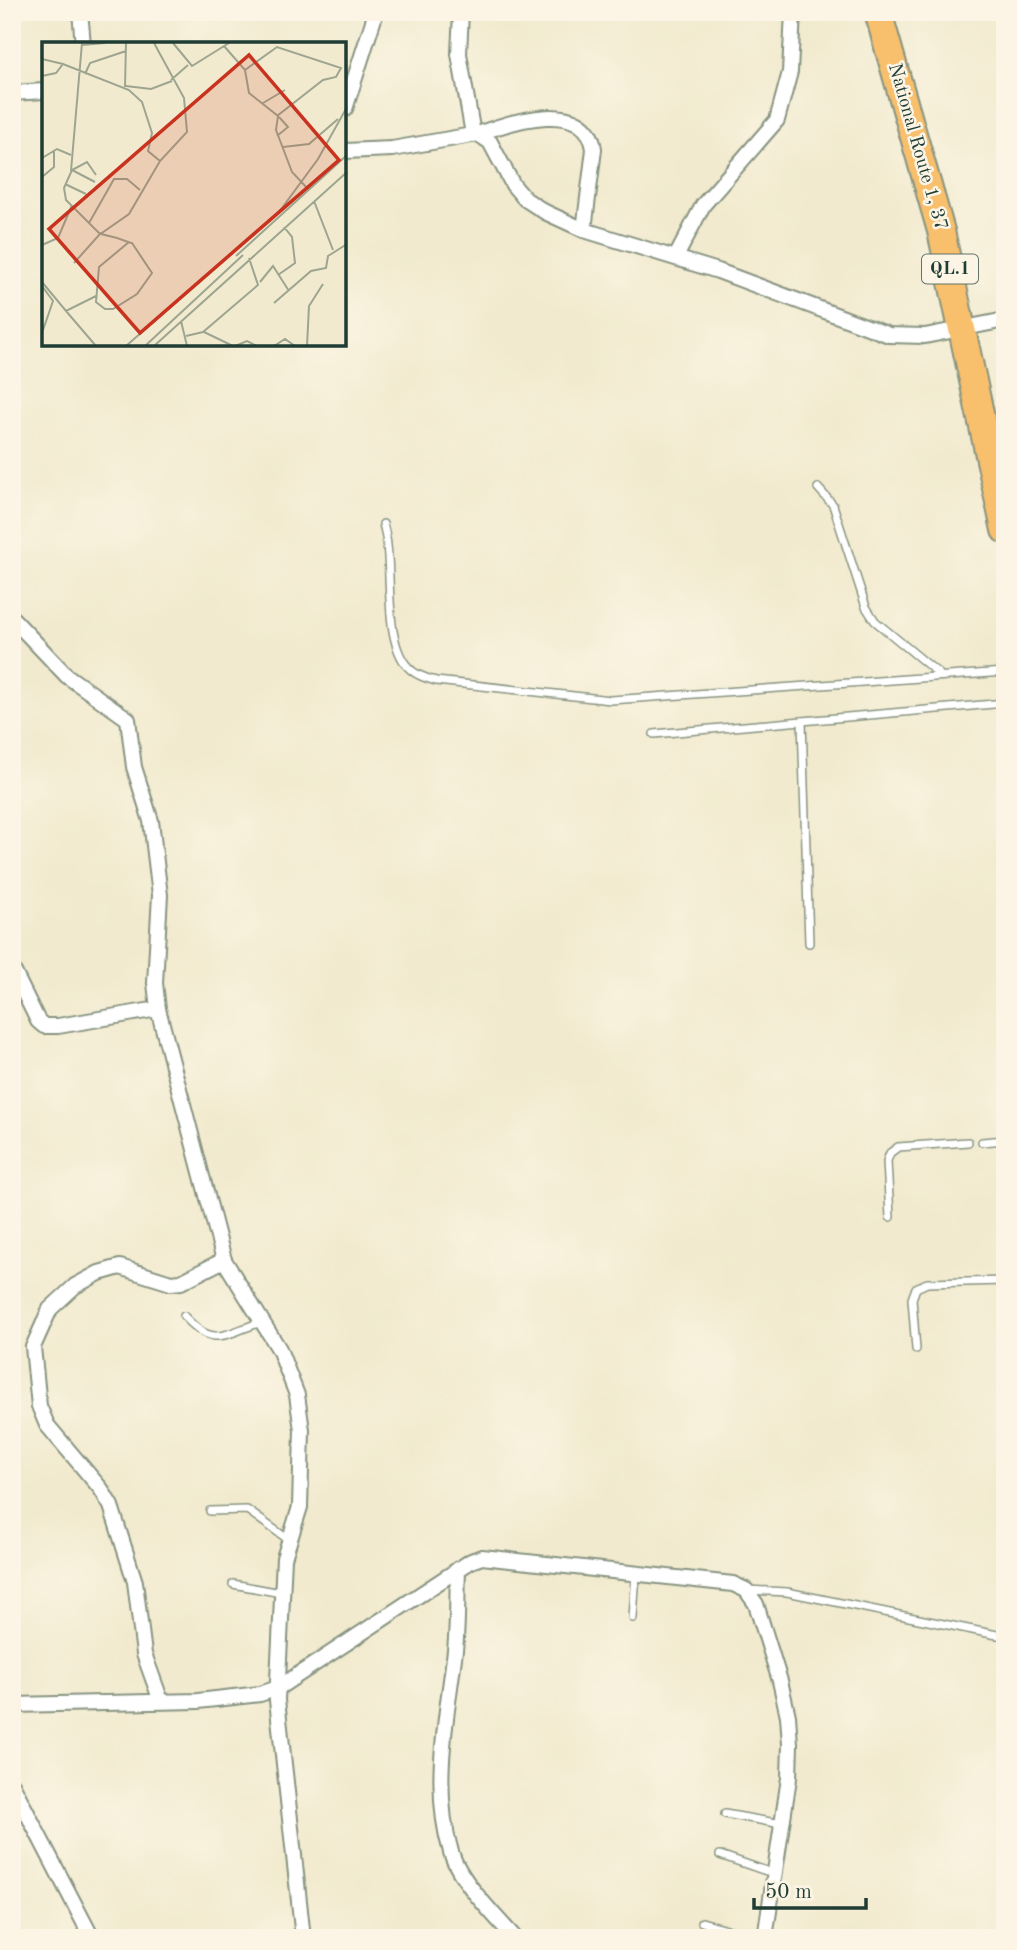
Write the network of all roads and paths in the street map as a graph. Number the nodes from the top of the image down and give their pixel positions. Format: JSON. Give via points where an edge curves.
{"nodes":[{"id":1,"x":80,"y":12,"type":"edge"},
{"id":2,"x":376,"y":12,"type":"edge"},
{"id":3,"x":461,"y":12,"type":"edge"},
{"id":4,"x":793,"y":12,"type":"edge"},
{"id":5,"x":878,"y":12,"type":"edge"},
{"id":6,"x":83,"y":42,"type":"edge"},
{"id":7,"x":42,"y":91,"type":"edge"},
{"id":8,"x":12,"y":93,"type":"edge"},
{"id":9,"x":346,"y":106,"type":"edge"},
{"id":10,"x":476,"y":134,"type":"junction"},
{"id":11,"x":346,"y":151,"type":"edge"},
{"id":12,"x":584,"y":230,"type":"junction"},
{"id":13,"x":676,"y":257,"type":"junction"},
{"id":14,"x":1005,"y":320,"type":"edge"},
{"id":15,"x":963,"y":328,"type":"junction"},
{"id":16,"x":818,"y":488,"type":"dead end"},
{"id":17,"x":383,"y":524,"type":"dead end"},
{"id":18,"x":1005,"y":530,"type":"edge"},
{"id":19,"x":12,"y":618,"type":"edge"},
{"id":20,"x":1005,"y":672,"type":"edge"},
{"id":21,"x":940,"y":674,"type":"junction"},
{"id":22,"x":1005,"y":703,"type":"edge"},
{"id":23,"x":802,"y":721,"type":"junction"},
{"id":24,"x":654,"y":734,"type":"dead end"},
{"id":25,"x":809,"y":943,"type":"dead end"},
{"id":26,"x":12,"y":968,"type":"edge"},
{"id":27,"x":158,"y":1009,"type":"junction"},
{"id":28,"x":1005,"y":1140,"type":"edge"},
{"id":29,"x":968,"y":1142,"type":"dead end"},
{"id":30,"x":982,"y":1142,"type":"dead end"},
{"id":31,"x":890,"y":1217,"type":"dead end"},
{"id":32,"x":224,"y":1260,"type":"junction"},
{"id":33,"x":1005,"y":1281,"type":"edge"},
{"id":34,"x":184,"y":1316,"type":"dead end"},
{"id":35,"x":262,"y":1322,"type":"junction"},
{"id":36,"x":916,"y":1349,"type":"dead end"},
{"id":37,"x":210,"y":1511,"type":"dead end"},
{"id":38,"x":289,"y":1540,"type":"junction"},
{"id":39,"x":458,"y":1569,"type":"junction"},
{"id":40,"x":636,"y":1572,"type":"junction"},
{"id":41,"x":233,"y":1584,"type":"dead end"},
{"id":42,"x":746,"y":1590,"type":"junction"},
{"id":43,"x":281,"y":1592,"type":"junction"},
{"id":44,"x":633,"y":1618,"type":"dead end"},
{"id":45,"x":997,"y":1635,"type":"dead end"},
{"id":46,"x":278,"y":1688,"type":"junction"},
{"id":47,"x":161,"y":1701,"type":"junction"},
{"id":48,"x":12,"y":1704,"type":"edge"},
{"id":49,"x":12,"y":1784,"type":"edge"},
{"id":50,"x":725,"y":1814,"type":"dead end"},
{"id":51,"x":783,"y":1824,"type":"junction"},
{"id":52,"x":720,"y":1855,"type":"dead end"},
{"id":53,"x":775,"y":1874,"type":"junction"},
{"id":54,"x":702,"y":1923,"type":"dead end"},
{"id":55,"x":93,"y":1938,"type":"edge"},
{"id":56,"x":303,"y":1938,"type":"edge"},
{"id":57,"x":514,"y":1938,"type":"edge"},
{"id":58,"x":757,"y":1938,"type":"edge"},
{"id":59,"x":765,"y":1938,"type":"edge"}],
"edges":[{"from":1,"to":6,"type":"street"},
{"from":2,"to":9,"type":"street"},
{"from":3,"to":10,"type":"street","via":[[459,54]]},
{"from":4,"to":13,"type":"street","via":[[790,72],[776,120],[699,211]]},
{"from":5,"to":15,"type":"highway","name":"National Route 1, 37","number":"QL.1","via":[[941,231]]},
{"from":7,"to":8,"type":"street"},
{"from":10,"to":11,"type":"street","via":[[392,149]]},
{"from":10,"to":12,"type":"street","via":[[491,142],[525,199]]},
{"from":10,"to":12,"type":"street","via":[[519,121],[555,118],[576,120],[585,127],[594,149]]},
{"from":12,"to":13,"type":"street"},
{"from":13,"to":15,"type":"street","via":[[889,335],[925,336]]},
{"from":14,"to":15,"type":"street"},
{"from":15,"to":18,"type":"highway","name":"National Route 1, 37","number":"QL.1"},
{"from":16,"to":21,"type":"lane","via":[[833,505],[866,607],[875,621]]},
{"from":17,"to":21,"type":"lane","via":[[399,653],[407,667],[421,677],[611,700]]},
{"from":19,"to":27,"type":"street","via":[[67,677],[128,719],[134,767],[151,821],[160,895]]},
{"from":20,"to":21,"type":"lane"},
{"from":22,"to":23,"type":"lane"},
{"from":23,"to":24,"type":"lane"},
{"from":23,"to":25,"type":"lane"},
{"from":26,"to":27,"type":"street","via":[[44,1026]]},
{"from":27,"to":32,"type":"street"},
{"from":28,"to":30,"type":"lane"},
{"from":29,"to":31,"type":"lane","via":[[898,1147],[890,1153]]},
{"from":32,"to":35,"type":"street"},
{"from":32,"to":47,"type":"street","via":[[181,1282],[120,1267],[99,1273],[50,1308],[33,1347],[39,1406],[47,1425],[101,1489],[115,1516],[135,1582],[144,1654]]},
{"from":33,"to":36,"type":"lane","via":[[927,1283],[916,1289],[912,1300]]},
{"from":34,"to":35,"type":"lane","via":[[212,1338]]},
{"from":35,"to":38,"type":"street","via":[[288,1370],[302,1430],[300,1507]]},
{"from":37,"to":38,"type":"lane","via":[[247,1510]]},
{"from":38,"to":43,"type":"street"},
{"from":39,"to":40,"type":"street","via":[[482,1558]]},
{"from":39,"to":46,"type":"street"},
{"from":39,"to":57,"type":"street","via":[[442,1767],[445,1819],[451,1854]]},
{"from":40,"to":42,"type":"street","via":[[706,1579]]},
{"from":40,"to":44,"type":"lane"},
{"from":41,"to":43,"type":"lane"},
{"from":42,"to":45,"type":"lane","via":[[787,1592]]},
{"from":42,"to":51,"type":"street","via":[[756,1604],[788,1716],[789,1778]]},
{"from":43,"to":46,"type":"street"},
{"from":46,"to":47,"type":"street","via":[[260,1694]]},
{"from":46,"to":56,"type":"street"},
{"from":47,"to":48,"type":"street"},
{"from":49,"to":55,"type":"street"},
{"from":50,"to":51,"type":"lane"},
{"from":51,"to":53,"type":"street"},
{"from":52,"to":53,"type":"lane"},
{"from":53,"to":59,"type":"street"},
{"from":54,"to":58,"type":"lane"}]}
